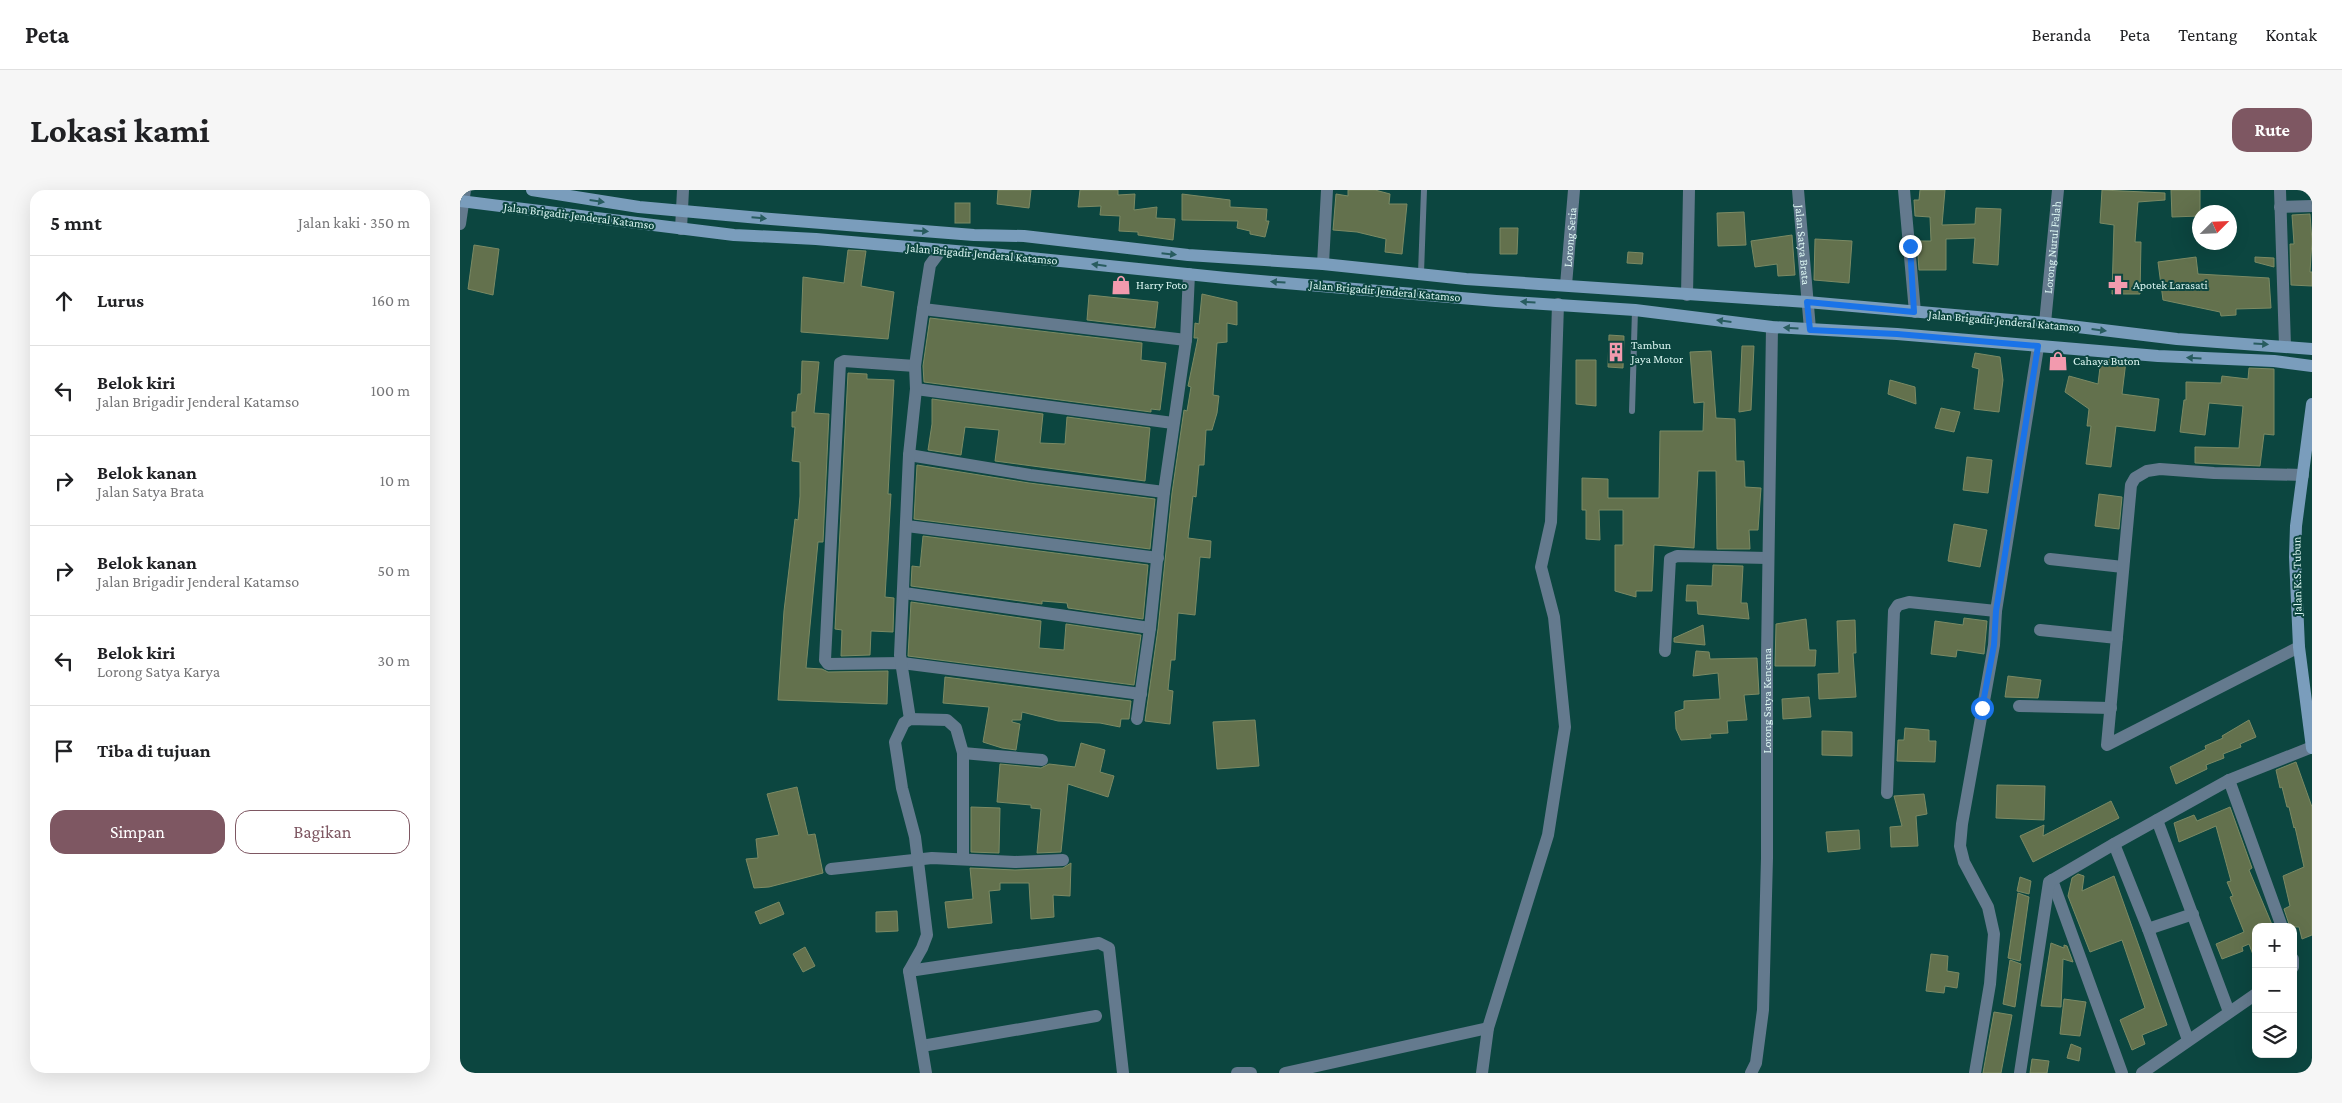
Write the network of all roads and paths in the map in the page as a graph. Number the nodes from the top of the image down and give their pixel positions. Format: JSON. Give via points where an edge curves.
{"nodes":[{"id":1,"x":532,"y":190,"type":"edge"},
{"id":2,"x":683,"y":190,"type":"edge"},
{"id":3,"x":1327,"y":190,"type":"edge"},
{"id":4,"x":1424,"y":190,"type":"edge"},
{"id":5,"x":1574,"y":190,"type":"edge"},
{"id":6,"x":1689,"y":190,"type":"edge"},
{"id":7,"x":1798,"y":190,"type":"edge"},
{"id":8,"x":1904,"y":190,"type":"edge"},
{"id":9,"x":2058,"y":190,"type":"edge"},
{"id":10,"x":2280,"y":190,"type":"edge"},
{"id":11,"x":463,"y":197,"type":"edge"},
{"id":12,"x":639,"y":206,"type":"junction"},
{"id":13,"x":2312,"y":206,"type":"edge"},
{"id":14,"x":2280,"y":207,"type":"junction"},
{"id":15,"x":682,"y":211,"type":"junction"},
{"id":16,"x":460,"y":224,"type":"edge"},
{"id":17,"x":636,"y":224,"type":"junction"},
{"id":18,"x":681,"y":229,"type":"junction"},
{"id":19,"x":1121,"y":249,"type":"junction"},
{"id":20,"x":941,"y":250,"type":"junction"},
{"id":21,"x":1323,"y":264,"type":"junction"},
{"id":22,"x":1120,"y":268,"type":"junction"},
{"id":23,"x":1421,"y":273,"type":"junction"},
{"id":24,"x":1189,"y":274,"type":"junction"},
{"id":25,"x":1566,"y":285,"type":"junction"},
{"id":26,"x":1687,"y":295,"type":"junction"},
{"id":27,"x":1807,"y":302,"type":"junction"},
{"id":28,"x":1558,"y":304,"type":"junction"},
{"id":29,"x":923,"y":309,"type":"junction"},
{"id":30,"x":1635,"y":310,"type":"junction"},
{"id":31,"x":1914,"y":312,"type":"junction"},
{"id":32,"x":2045,"y":323,"type":"junction"},
{"id":33,"x":1772,"y":327,"type":"junction"},
{"id":34,"x":1810,"y":330,"type":"junction"},
{"id":35,"x":1186,"y":340,"type":"junction"},
{"id":36,"x":2038,"y":346,"type":"junction"},
{"id":37,"x":2285,"y":346,"type":"junction"},
{"id":38,"x":2312,"y":349,"type":"edge"},
{"id":39,"x":915,"y":366,"type":"junction"},
{"id":40,"x":2312,"y":366,"type":"edge"},
{"id":41,"x":916,"y":389,"type":"junction"},
{"id":42,"x":2312,"y":404,"type":"edge"},
{"id":43,"x":1632,"y":411,"type":"dead end"},
{"id":44,"x":1173,"y":424,"type":"junction"},
{"id":45,"x":909,"y":455,"type":"junction"},
{"id":46,"x":2303,"y":474,"type":"junction"},
{"id":47,"x":1164,"y":492,"type":"junction"},
{"id":48,"x":907,"y":526,"type":"junction"},
{"id":49,"x":1158,"y":558,"type":"junction"},
{"id":50,"x":1768,"y":558,"type":"junction"},
{"id":51,"x":2050,"y":559,"type":"dead end"},
{"id":52,"x":2124,"y":567,"type":"junction"},
{"id":53,"x":904,"y":593,"type":"junction"},
{"id":54,"x":1996,"y":611,"type":"junction"},
{"id":55,"x":1150,"y":628,"type":"junction"},
{"id":56,"x":2040,"y":630,"type":"dead end"},
{"id":57,"x":2117,"y":638,"type":"junction"},
{"id":58,"x":2299,"y":647,"type":"junction"},
{"id":59,"x":1666,"y":651,"type":"dead end"},
{"id":60,"x":902,"y":663,"type":"junction"},
{"id":61,"x":1141,"y":694,"type":"junction"},
{"id":62,"x":2019,"y":706,"type":"dead end"},
{"id":63,"x":2111,"y":708,"type":"junction"},
{"id":64,"x":910,"y":719,"type":"junction"},
{"id":65,"x":1137,"y":719,"type":"dead end"},
{"id":66,"x":2312,"y":748,"type":"edge"},
{"id":67,"x":963,"y":753,"type":"junction"},
{"id":68,"x":1042,"y":760,"type":"dead end"},
{"id":69,"x":2229,"y":780,"type":"junction"},
{"id":70,"x":1887,"y":794,"type":"dead end"},
{"id":71,"x":2157,"y":820,"type":"junction"},
{"id":72,"x":2114,"y":844,"type":"junction"},
{"id":73,"x":964,"y":858,"type":"junction"},
{"id":74,"x":917,"y":860,"type":"junction"},
{"id":75,"x":1063,"y":860,"type":"dead end"},
{"id":76,"x":831,"y":869,"type":"dead end"},
{"id":77,"x":2052,"y":880,"type":"junction"},
{"id":78,"x":2193,"y":914,"type":"junction"},
{"id":79,"x":2281,"y":923,"type":"edge"},
{"id":80,"x":2148,"y":929,"type":"junction"},
{"id":81,"x":908,"y":971,"type":"junction"},
{"id":82,"x":2252,"y":997,"type":"edge"},
{"id":83,"x":2229,"y":1012,"type":"junction"},
{"id":84,"x":1096,"y":1016,"type":"dead end"},
{"id":85,"x":1488,"y":1028,"type":"junction"},
{"id":86,"x":2188,"y":1040,"type":"junction"},
{"id":87,"x":922,"y":1046,"type":"junction"},
{"id":88,"x":926,"y":1073,"type":"edge"},
{"id":89,"x":1123,"y":1073,"type":"edge"},
{"id":90,"x":1237,"y":1073,"type":"edge"},
{"id":91,"x":1251,"y":1073,"type":"edge"},
{"id":92,"x":1285,"y":1073,"type":"edge"},
{"id":93,"x":1482,"y":1073,"type":"edge"},
{"id":94,"x":1751,"y":1073,"type":"edge"},
{"id":95,"x":1974,"y":1073,"type":"edge"},
{"id":96,"x":2020,"y":1073,"type":"edge"},
{"id":97,"x":2122,"y":1073,"type":"edge"},
{"id":98,"x":2142,"y":1073,"type":"edge"}],
"edges":[{"from":1,"to":12,"type":"main road","name":"Jalan Brigadir Jenderal Katamso","one_way":true},
{"from":2,"to":15,"type":"street"},
{"from":3,"to":21,"type":"street"},
{"from":4,"to":23,"type":"lane"},
{"from":5,"to":25,"type":"street","name":"Lorong Setia"},
{"from":6,"to":26,"type":"street"},
{"from":7,"to":27,"type":"street","name":"Jalan Satya Brata"},
{"from":8,"to":31,"type":"street"},
{"from":9,"to":32,"type":"street","name":"Lorong Nurul Falah"},
{"from":10,"to":14,"type":"street"},
{"from":11,"to":16,"type":"street"},
{"from":11,"to":17,"type":"main road","name":"Jalan Brigadir Jenderal Katamso"},
{"from":12,"to":15,"type":"main road","name":"Jalan Brigadir Jenderal Katamso"},
{"from":12,"to":17,"type":"main road"},
{"from":13,"to":14,"type":"street"},
{"from":14,"to":37,"type":"street"},
{"from":15,"to":18,"type":"street"},
{"from":15,"to":19,"type":"main road","name":"Jalan Brigadir Jenderal Katamso","one_way":true,"via":[[948,233],[1024,236]]},
{"from":17,"to":18,"type":"main road","name":"Jalan Brigadir Jenderal Katamso"},
{"from":18,"to":20,"type":"main road","name":"Jalan Brigadir Jenderal Katamso"},
{"from":19,"to":21,"type":"main road","name":"Jalan Brigadir Jenderal Katamso","one_way":true},
{"from":19,"to":22,"type":"main road"},
{"from":22,"to":20,"type":"main road","name":"Jalan Brigadir Jenderal Katamso","one_way":true},
{"from":20,"to":29,"type":"street","via":[[930,265]]},
{"from":21,"to":23,"type":"main road","name":"Jalan Brigadir Jenderal Katamso"},
{"from":22,"to":24,"type":"main road","name":"Jalan Brigadir Jenderal Katamso"},
{"from":23,"to":25,"type":"main road","name":"Jalan Brigadir Jenderal Katamso"},
{"from":28,"to":24,"type":"main road","name":"Jalan Brigadir Jenderal Katamso","one_way":true},
{"from":24,"to":35,"type":"street"},
{"from":25,"to":26,"type":"main road","name":"Jalan Brigadir Jenderal Katamso"},
{"from":26,"to":27,"type":"main road","name":"Jalan Brigadir Jenderal Katamso"},
{"from":27,"to":31,"type":"main road","name":"Jalan Brigadir Jenderal Katamso"},
{"from":27,"to":34,"type":"street","name":"Jalan Satya Brata"},
{"from":28,"to":30,"type":"main road","name":"Jalan Brigadir Jenderal Katamso"},
{"from":28,"to":85,"type":"street","via":[[1551,522],[1541,567],[1554,617],[1565,727],[1548,835]]},
{"from":29,"to":35,"type":"street"},
{"from":29,"to":39,"type":"street"},
{"from":33,"to":30,"type":"main road","name":"Jalan Brigadir Jenderal Katamso","one_way":true},
{"from":30,"to":43,"type":"lane"},
{"from":31,"to":32,"type":"main road","name":"Jalan Brigadir Jenderal Katamso"},
{"from":32,"to":37,"type":"main road","name":"Jalan Brigadir Jenderal Katamso","one_way":true,"via":[[2177,339]]},
{"from":34,"to":33,"type":"main road","name":"Jalan Brigadir Jenderal Katamso","one_way":true},
{"from":33,"to":50,"type":"street","name":"Lorong Satya Kencana"},
{"from":34,"to":36,"type":"main road","name":"Jalan Brigadir Jenderal Katamso"},
{"from":35,"to":44,"type":"street"},
{"from":40,"to":36,"type":"main road","name":"Jalan Brigadir Jenderal Katamso","one_way":true},
{"from":36,"to":54,"type":"street"},
{"from":37,"to":38,"type":"main road","name":"Jalan Brigadir Jenderal Katamso"},
{"from":39,"to":41,"type":"street"},
{"from":39,"to":60,"type":"street","via":[[840,363],[824,654],[828,664]]},
{"from":41,"to":44,"type":"street"},
{"from":41,"to":45,"type":"street"},
{"from":42,"to":46,"type":"main road","name":"Jalan K.S. Tubun"},
{"from":44,"to":47,"type":"street"},
{"from":45,"to":47,"type":"street"},
{"from":45,"to":48,"type":"street"},
{"from":46,"to":52,"type":"street","via":[[2214,473],[2171,468],[2147,471],[2135,478],[2132,485]]},
{"from":46,"to":58,"type":"main road","name":"Jalan K.S. Tubun","via":[[2296,526]]},
{"from":47,"to":49,"type":"street"},
{"from":48,"to":49,"type":"street"},
{"from":48,"to":53,"type":"street"},
{"from":49,"to":55,"type":"street"},
{"from":50,"to":59,"type":"street","via":[[1677,556],[1670,559]]},
{"from":50,"to":94,"type":"street","name":"Lorong Satya Kencana","via":[[1763,1010],[1756,1063]]},
{"from":51,"to":52,"type":"street"},
{"from":52,"to":57,"type":"street"},
{"from":53,"to":55,"type":"street"},
{"from":53,"to":60,"type":"street"},
{"from":54,"to":70,"type":"street","via":[[1909,602],[1894,610]]},
{"from":54,"to":95,"type":"street","via":[[1994,645],[1960,846],[1966,869],[1988,907],[1994,934],[1990,984]]},
{"from":55,"to":61,"type":"street"},
{"from":56,"to":57,"type":"street"},
{"from":57,"to":63,"type":"street"},
{"from":58,"to":63,"type":"street","via":[[2107,745]]},
{"from":58,"to":66,"type":"main road","name":"Jalan K.S. Tubun"},
{"from":60,"to":61,"type":"street"},
{"from":60,"to":64,"type":"street"},
{"from":61,"to":65,"type":"street"},
{"from":62,"to":63,"type":"street"},
{"from":64,"to":67,"type":"street","via":[[952,722]]},
{"from":64,"to":74,"type":"street","via":[[904,722],[895,742]]},
{"from":66,"to":69,"type":"street"},
{"from":67,"to":68,"type":"street"},
{"from":67,"to":73,"type":"street"},
{"from":69,"to":71,"type":"street"},
{"from":69,"to":79,"type":"street"},
{"from":71,"to":72,"type":"street"},
{"from":71,"to":78,"type":"street"},
{"from":72,"to":77,"type":"street"},
{"from":72,"to":80,"type":"street"},
{"from":73,"to":74,"type":"street"},
{"from":73,"to":75,"type":"street","via":[[1015,862]]},
{"from":74,"to":76,"type":"street"},
{"from":74,"to":81,"type":"street","via":[[927,935]]},
{"from":77,"to":96,"type":"street","via":[[2047,886]]},
{"from":77,"to":97,"type":"street"},
{"from":78,"to":80,"type":"street"},
{"from":78,"to":83,"type":"street"},
{"from":80,"to":86,"type":"street"},
{"from":81,"to":87,"type":"street"},
{"from":81,"to":89,"type":"street","via":[[1099,943],[1109,948]]},
{"from":82,"to":83,"type":"street"},
{"from":83,"to":86,"type":"street"},
{"from":84,"to":87,"type":"street"},
{"from":85,"to":92,"type":"street"},
{"from":85,"to":93,"type":"street"},
{"from":86,"to":98,"type":"street"},
{"from":87,"to":88,"type":"street"},
{"from":90,"to":91,"type":"street"}]}
